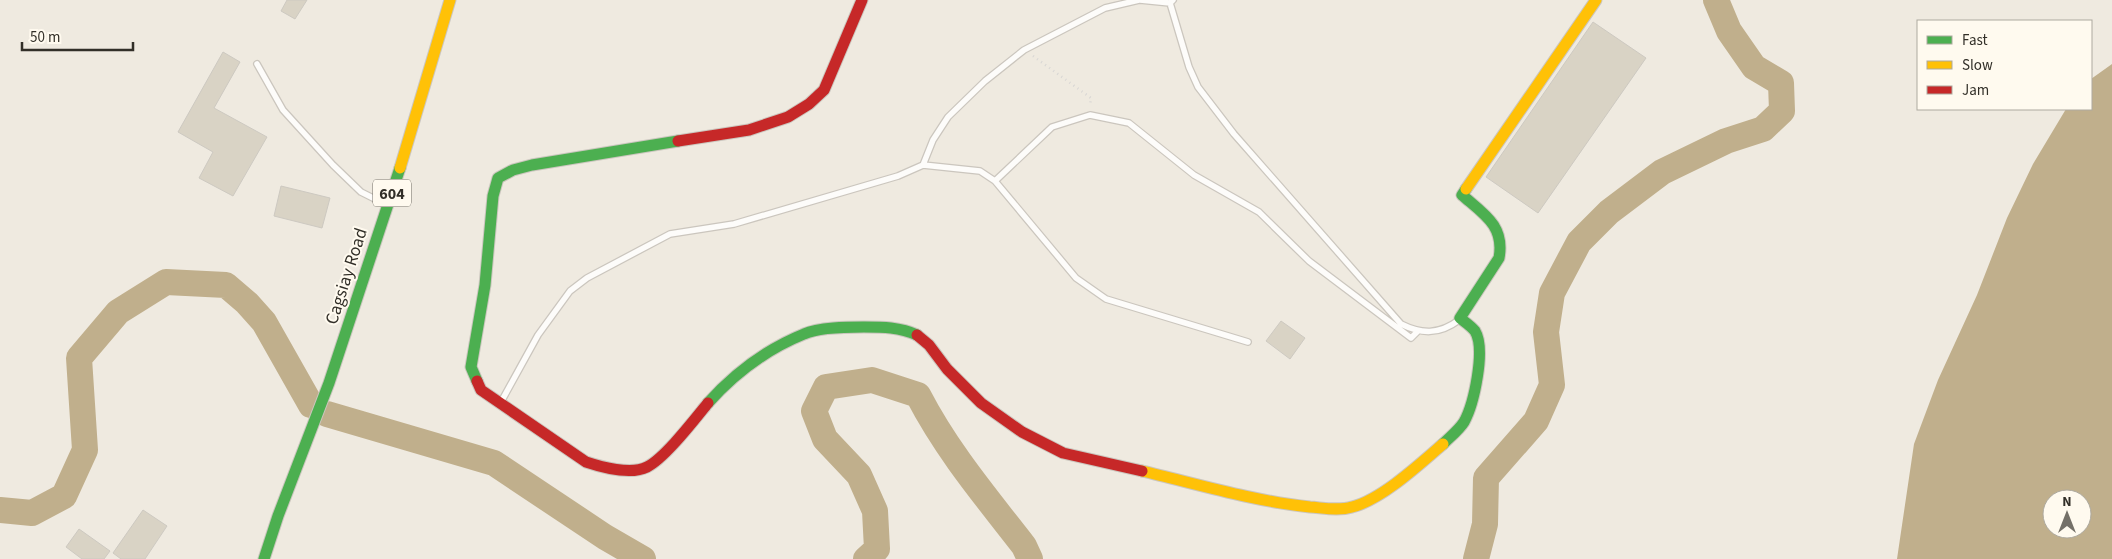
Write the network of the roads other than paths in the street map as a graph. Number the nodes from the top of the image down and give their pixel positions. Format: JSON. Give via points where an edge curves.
{"nodes":[{"id":1,"x":450,"y":0,"type":"edge"},
{"id":2,"x":862,"y":0,"type":"edge"},
{"id":3,"x":1140,"y":0,"type":"edge"},
{"id":4,"x":1596,"y":0,"type":"edge"},
{"id":5,"x":1171,"y":2,"type":"edge"},
{"id":6,"x":258,"y":64,"type":"dead end"},
{"id":7,"x":923,"y":165,"type":"junction"},
{"id":8,"x":995,"y":181,"type":"junction"},
{"id":9,"x":388,"y":206,"type":"junction"},
{"id":10,"x":1460,"y":318,"type":"junction"},
{"id":11,"x":1417,"y":332,"type":"junction"},
{"id":12,"x":1248,"y":342,"type":"dead end"},
{"id":13,"x":500,"y":404,"type":"junction"},
{"id":14,"x":264,"y":559,"type":"edge"}],
"edges":[{"from":1,"to":9,"type":"street","name":"Cagsiay Road","number":"604"},
{"from":2,"to":13,"type":"street","via":[[824,90],[788,117],[749,130],[532,165],[498,178],[471,367],[481,390]]},
{"from":3,"to":5,"type":"lane"},
{"from":3,"to":7,"type":"lane","via":[[1105,8],[1024,50],[985,81],[948,117],[933,140]]},
{"from":4,"to":10,"type":"street","via":[[1462,195],[1498,229],[1502,248],[1499,258]]},
{"from":5,"to":11,"type":"lane","via":[[1189,68],[1198,87],[1400,324]]},
{"from":6,"to":9,"type":"lane","via":[[289,117],[361,192]]},
{"from":7,"to":8,"type":"lane","via":[[980,171]]},
{"from":7,"to":13,"type":"lane","via":[[898,176],[734,224],[670,234],[587,278],[570,291],[538,335]]},
{"from":8,"to":11,"type":"lane","via":[[1052,127],[1090,115],[1129,123],[1194,175],[1259,212],[1309,261],[1411,338]]},
{"from":8,"to":12,"type":"lane","via":[[1076,278],[1106,299]]},
{"from":9,"to":14,"type":"street","name":"Cagsiay Road","number":"604","via":[[329,384]]},
{"from":10,"to":11,"type":"lane","via":[[1443,330]]},
{"from":10,"to":13,"type":"street","via":[[1475,332],[1478,341],[1475,394],[1464,423],[1379,495],[1353,508],[1278,503],[1063,452],[1022,432],[981,403],[947,369],[930,345],[914,334],[889,327],[805,333],[771,351],[743,369],[721,389],[667,450],[646,468],[625,470],[586,462]]}]}
